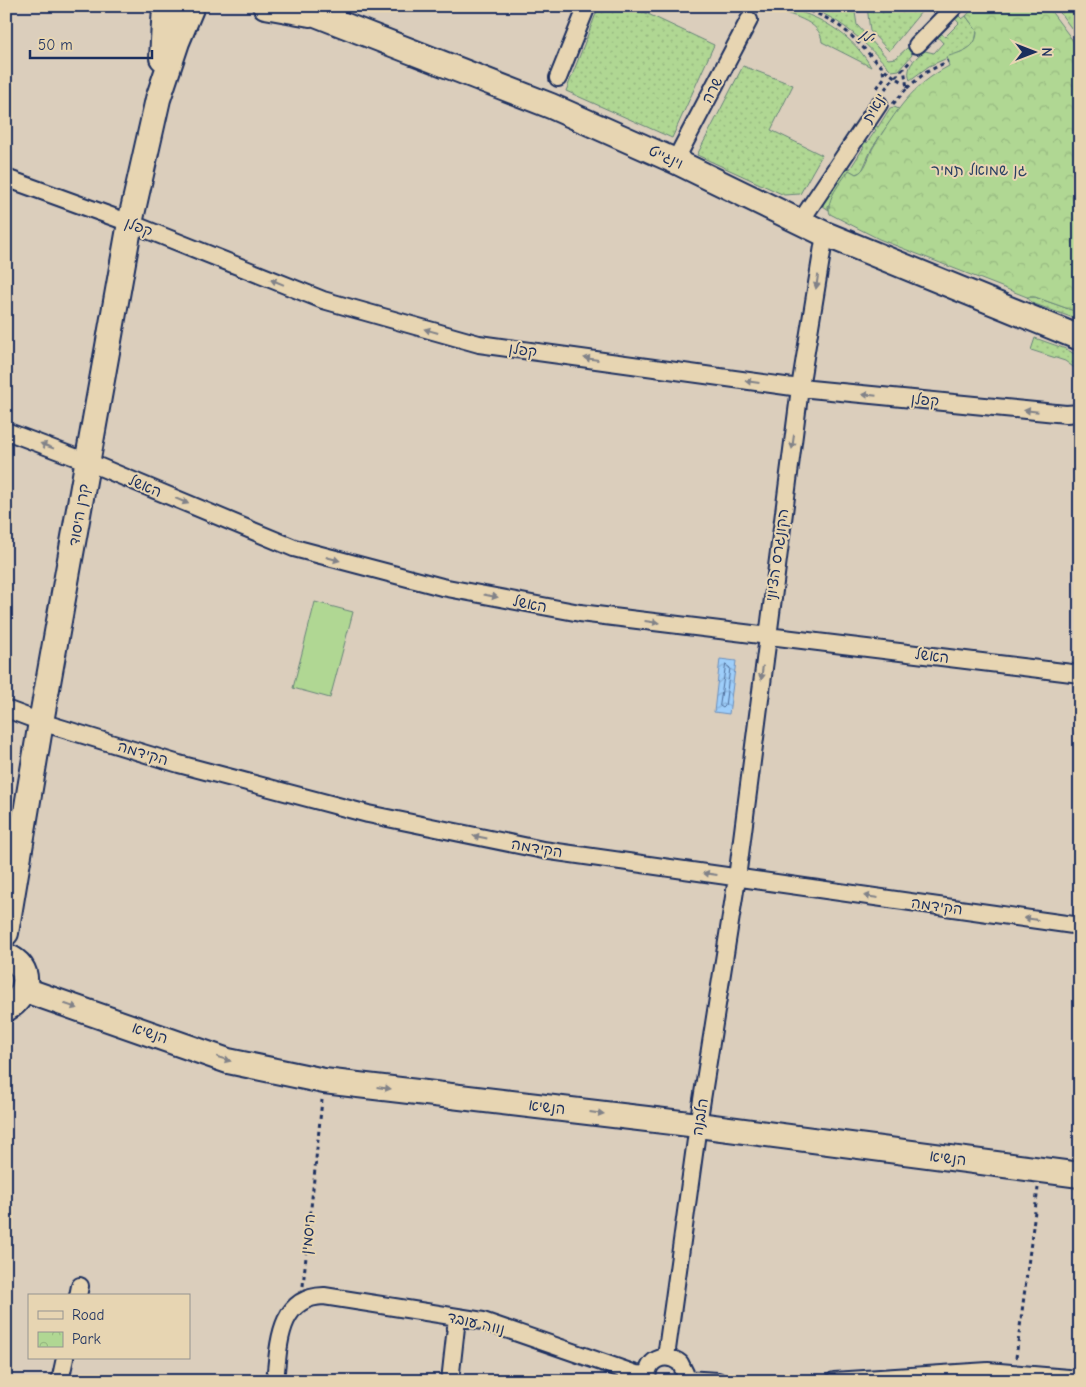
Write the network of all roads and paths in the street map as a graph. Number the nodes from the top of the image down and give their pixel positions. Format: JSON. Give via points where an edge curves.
{"nodes":[{"id":1,"x":165,"y":6,"type":"edge"},
{"id":2,"x":192,"y":6,"type":"edge"},
{"id":3,"x":265,"y":6,"type":"edge"},
{"id":4,"x":587,"y":6,"type":"edge"},
{"id":5,"x":795,"y":6,"type":"edge"},
{"id":6,"x":955,"y":6,"type":"edge"},
{"id":7,"x":304,"y":10,"type":"edge"},
{"id":8,"x":749,"y":20,"type":"dead end"},
{"id":9,"x":917,"y":46,"type":"joint"},
{"id":10,"x":948,"y":61,"type":"dead end"},
{"id":11,"x":882,"y":67,"type":"junction"},
{"id":12,"x":904,"y":68,"type":"junction"},
{"id":13,"x":894,"y":77,"type":"junction"},
{"id":14,"x":558,"y":78,"type":"dead end"},
{"id":15,"x":907,"y":86,"type":"junction"},
{"id":16,"x":158,"y":99,"type":"junction"},
{"id":17,"x":879,"y":100,"type":"junction"},
{"id":18,"x":675,"y":161,"type":"junction"},
{"id":19,"x":6,"y":178,"type":"edge"},
{"id":20,"x":800,"y":222,"type":"junction"},
{"id":21,"x":130,"y":224,"type":"junction"},
{"id":22,"x":825,"y":234,"type":"junction"},
{"id":23,"x":1013,"y":312,"type":"junction"},
{"id":24,"x":1080,"y":330,"type":"edge"},
{"id":25,"x":1080,"y":338,"type":"edge"},
{"id":26,"x":800,"y":388,"type":"junction"},
{"id":27,"x":1075,"y":412,"type":"edge"},
{"id":28,"x":6,"y":431,"type":"edge"},
{"id":29,"x":88,"y":462,"type":"junction"},
{"id":30,"x":766,"y":636,"type":"junction"},
{"id":31,"x":1080,"y":674,"type":"edge"},
{"id":32,"x":6,"y":709,"type":"edge"},
{"id":33,"x":41,"y":722,"type":"junction"},
{"id":34,"x":736,"y":878,"type":"junction"},
{"id":35,"x":1080,"y":926,"type":"edge"},
{"id":36,"x":6,"y":933,"type":"edge"},
{"id":37,"x":6,"y":956,"type":"edge"},
{"id":38,"x":25,"y":990,"type":"junction"},
{"id":39,"x":6,"y":1009,"type":"edge"},
{"id":40,"x":324,"y":1081,"type":"junction"},
{"id":41,"x":698,"y":1125,"type":"junction"},
{"id":42,"x":1040,"y":1170,"type":"junction"},
{"id":43,"x":1080,"y":1175,"type":"edge"},
{"id":44,"x":301,"y":1301,"type":"junction"},
{"id":45,"x":457,"y":1318,"type":"junction"},
{"id":46,"x":666,"y":1357,"type":"junction"},
{"id":47,"x":65,"y":1360,"type":"edge"},
{"id":48,"x":1014,"y":1374,"type":"junction"},
{"id":49,"x":647,"y":1378,"type":"edge"},
{"id":50,"x":1080,"y":1378,"type":"edge"},
{"id":51,"x":685,"y":1380,"type":"edge"},
{"id":52,"x":60,"y":1381,"type":"edge"},
{"id":53,"x":274,"y":1381,"type":"edge"},
{"id":54,"x":450,"y":1381,"type":"edge"},
{"id":55,"x":718,"y":1381,"type":"edge"},
{"id":56,"x":834,"y":1381,"type":"edge"}],
"edges":[{"from":1,"to":16,"type":"street","name":"קרן היסוד"},
{"from":2,"to":16,"type":"street","name":"קרן היסוד"},
{"from":3,"to":7,"type":"street","name":"וינגייט"},
{"from":4,"to":14,"type":"street"},
{"from":5,"to":11,"type":"path","name":"ילן","via":[[839,26]]},
{"from":6,"to":9,"type":"street"},
{"from":7,"to":18,"type":"street","name":"וינגייט","via":[[551,106]]},
{"from":8,"to":18,"type":"street","name":"שרה"},
{"from":9,"to":12,"type":"path","name":"ינאית","via":[[920,50]]},
{"from":10,"to":15,"type":"path"},
{"from":11,"to":13,"type":"path","name":"ילן"},
{"from":11,"to":17,"type":"path","via":[[884,78],[873,93]]},
{"from":12,"to":13,"type":"path","name":"ינאית"},
{"from":12,"to":15,"type":"path"},
{"from":13,"to":15,"type":"path","name":"ילן"},
{"from":13,"to":17,"type":"path","name":"ינאית"},
{"from":15,"to":17,"type":"path","via":[[896,103],[885,106]]},
{"from":16,"to":21,"type":"street","name":"קרן היסוד"},
{"from":17,"to":20,"type":"street","name":"ינאית"},
{"from":18,"to":20,"type":"street","name":"וינגייט"},
{"from":19,"to":21,"type":"street","name":"קפלן"},
{"from":20,"to":22,"type":"street","name":"וינגייט"},
{"from":26,"to":21,"type":"street","name":"קפלן","one_way":true,"via":[[479,344],[323,300]]},
{"from":21,"to":29,"type":"street","name":"קרן היסוד"},
{"from":22,"to":23,"type":"street","name":"וינגייט"},
{"from":22,"to":26,"type":"street","name":"הקונגרס הציוני","one_way":true},
{"from":23,"to":24,"type":"street","name":"וינגייט"},
{"from":23,"to":25,"type":"street","name":"וינגייט"},
{"from":27,"to":26,"type":"street","name":"קפלן","one_way":true},
{"from":26,"to":30,"type":"street","name":"הקונגרס הציוני","one_way":true},
{"from":29,"to":28,"type":"street","name":"האשל","one_way":true},
{"from":29,"to":30,"type":"street","name":"האשל","one_way":true,"via":[[294,548],[442,587],[580,613]]},
{"from":29,"to":33,"type":"street","name":"קרן היסוד"},
{"from":30,"to":31,"type":"street","name":"האשל"},
{"from":30,"to":34,"type":"street","name":"הקונגרס הציוני","one_way":true},
{"from":32,"to":33,"type":"street","name":"הקידמה"},
{"from":34,"to":33,"type":"street","name":"הקידמה","one_way":true,"via":[[543,850],[368,814],[179,764]]},
{"from":33,"to":36,"type":"street","name":"קרן היסוד"},
{"from":35,"to":34,"type":"street","name":"הקידמה","one_way":true},
{"from":34,"to":41,"type":"street","name":"הלבנה"},
{"from":37,"to":38,"type":"street","via":[[18,963],[23,971]]},
{"from":38,"to":39,"type":"street","via":[[15,1004]]},
{"from":38,"to":40,"type":"street","name":"הנשיא","one_way":true,"via":[[228,1061]]},
{"from":40,"to":41,"type":"street","name":"הנשיא","one_way":true},
{"from":40,"to":44,"type":"path","name":"היסמין"},
{"from":41,"to":42,"type":"street","name":"הנשיא"},
{"from":41,"to":46,"type":"street","name":"הלבנה"},
{"from":42,"to":43,"type":"street","name":"הנשיא"},
{"from":42,"to":48,"type":"path"},
{"from":44,"to":45,"type":"street","name":"נווה עובד","via":[[324,1296]]},
{"from":44,"to":53,"type":"street","via":[[281,1327]]},
{"from":45,"to":49,"type":"street","name":"נווה עובד","via":[[482,1322]]},
{"from":45,"to":54,"type":"street"},
{"from":46,"to":49,"type":"street","via":[[654,1361]]},
{"from":46,"to":51,"type":"street","via":[[680,1363]]},
{"from":47,"to":52,"type":"street"},
{"from":48,"to":50,"type":"street"},
{"from":48,"to":56,"type":"street","via":[[960,1372]]},
{"from":51,"to":55,"type":"street"}]}
